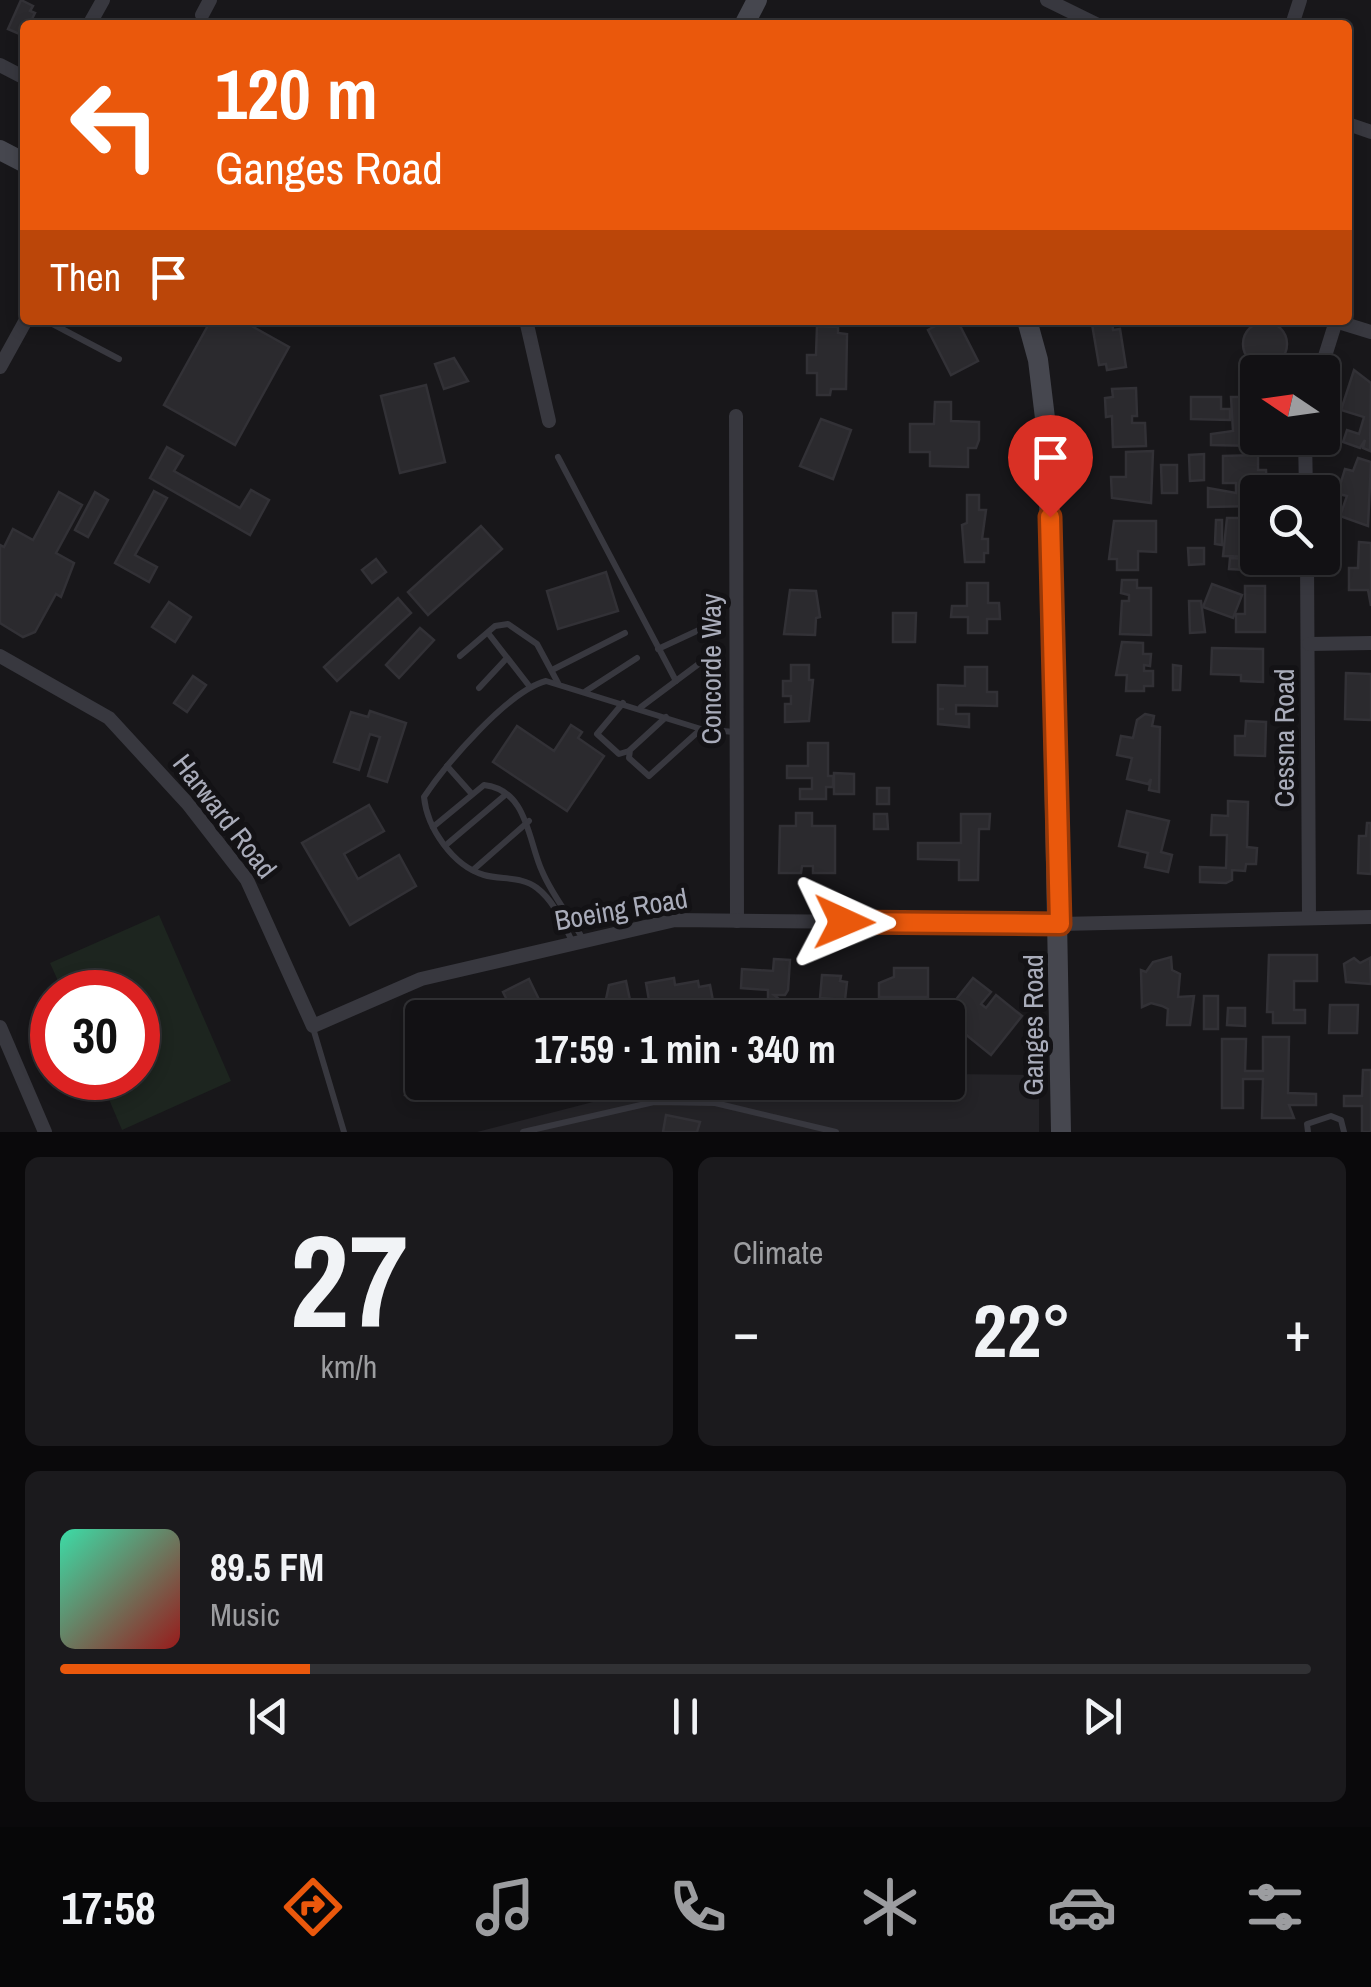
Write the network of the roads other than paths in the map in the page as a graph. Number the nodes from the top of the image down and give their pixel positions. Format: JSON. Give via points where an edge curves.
{"nodes":[{"id":1,"x":210,"y":0,"type":"edge"},
{"id":2,"x":1047,"y":0,"type":"edge"},
{"id":3,"x":202,"y":15,"type":"dead end"},
{"id":4,"x":1088,"y":20,"type":"edge"},
{"id":5,"x":23,"y":325,"type":"edge"},
{"id":6,"x":54,"y":325,"type":"edge"},
{"id":7,"x":527,"y":325,"type":"edge"},
{"id":8,"x":1028,"y":325,"type":"edge"},
{"id":9,"x":1333,"y":325,"type":"edge"},
{"id":10,"x":1325,"y":355,"type":"edge"},
{"id":11,"x":119,"y":359,"type":"dead end"},
{"id":12,"x":0,"y":366,"type":"edge"},
{"id":13,"x":736,"y":416,"type":"dead end"},
{"id":14,"x":549,"y":421,"type":"dead end"},
{"id":15,"x":558,"y":457,"type":"dead end"},
{"id":16,"x":1307,"y":575,"type":"edge"},
{"id":17,"x":714,"y":623,"type":"dead end"},
{"id":18,"x":625,"y":632,"type":"dead end"},
{"id":19,"x":488,"y":633,"type":"junction"},
{"id":20,"x":1371,"y":643,"type":"edge"},
{"id":21,"x":1309,"y":644,"type":"junction"},
{"id":22,"x":658,"y":648,"type":"junction"},
{"id":23,"x":712,"y":654,"type":"dead end"},
{"id":24,"x":0,"y":656,"type":"edge"},
{"id":25,"x":460,"y":656,"type":"dead end"},
{"id":26,"x":637,"y":658,"type":"dead end"},
{"id":27,"x":506,"y":659,"type":"junction"},
{"id":28,"x":554,"y":670,"type":"junction"},
{"id":29,"x":676,"y":681,"type":"junction"},
{"id":30,"x":558,"y":682,"type":"junction"},
{"id":31,"x":530,"y":687,"type":"junction"},
{"id":32,"x":478,"y":688,"type":"dead end"},
{"id":33,"x":585,"y":691,"type":"junction"},
{"id":34,"x":623,"y":703,"type":"junction"},
{"id":35,"x":640,"y":708,"type":"junction"},
{"id":36,"x":666,"y":717,"type":"junction"},
{"id":37,"x":701,"y":728,"type":"junction"},
{"id":38,"x":736,"y":732,"type":"junction"},
{"id":39,"x":630,"y":750,"type":"junction"},
{"id":40,"x":447,"y":766,"type":"junction"},
{"id":41,"x":471,"y":793,"type":"junction"},
{"id":42,"x":504,"y":796,"type":"junction"},
{"id":43,"x":528,"y":822,"type":"junction"},
{"id":44,"x":433,"y":827,"type":"junction"},
{"id":45,"x":446,"y":845,"type":"junction"},
{"id":46,"x":472,"y":870,"type":"junction"},
{"id":47,"x":540,"y":870,"type":"junction"},
{"id":48,"x":527,"y":883,"type":"junction"},
{"id":49,"x":1309,"y":918,"type":"junction"},
{"id":50,"x":1371,"y":918,"type":"edge"},
{"id":51,"x":737,"y":921,"type":"junction"},
{"id":52,"x":1060,"y":924,"type":"junction"},
{"id":53,"x":578,"y":940,"type":"junction"},
{"id":54,"x":313,"y":1026,"type":"junction"},
{"id":55,"x":0,"y":1027,"type":"edge"},
{"id":56,"x":45,"y":1132,"type":"edge"},
{"id":57,"x":344,"y":1132,"type":"edge"},
{"id":58,"x":523,"y":1132,"type":"edge"},
{"id":59,"x":836,"y":1132,"type":"edge"},
{"id":60,"x":1060,"y":1132,"type":"edge"},
{"id":61,"x":1308,"y":1132,"type":"edge"},
{"id":62,"x":1344,"y":1132,"type":"edge"}],
"edges":[{"from":1,"to":3,"type":"street"},
{"from":2,"to":4,"type":"street"},
{"from":5,"to":12,"type":"street"},
{"from":6,"to":11,"type":"lane"},
{"from":7,"to":14,"type":"street"},
{"from":8,"to":52,"type":"street","name":"Ganges Road","via":[[1048,443]]},
{"from":9,"to":10,"type":"street"},
{"from":13,"to":38,"type":"street","name":"Concorde Way"},
{"from":15,"to":22,"type":"lane"},
{"from":16,"to":21,"type":"street","name":"Cessna Road"},
{"from":17,"to":22,"type":"lane"},
{"from":18,"to":28,"type":"lane"},
{"from":19,"to":25,"type":"lane"},
{"from":19,"to":27,"type":"lane"},
{"from":19,"to":28,"type":"lane","via":[[508,624],[519,628]]},
{"from":20,"to":21,"type":"street"},
{"from":21,"to":49,"type":"street","name":"Cessna Road"},
{"from":22,"to":29,"type":"lane"},
{"from":23,"to":29,"type":"lane"},
{"from":24,"to":54,"type":"street","name":"Harward Road","via":[[109,718],[188,804],[247,880]]},
{"from":26,"to":33,"type":"lane"},
{"from":27,"to":31,"type":"lane"},
{"from":27,"to":32,"type":"lane"},
{"from":28,"to":30,"type":"lane"},
{"from":29,"to":35,"type":"lane"},
{"from":30,"to":31,"type":"lane"},
{"from":30,"to":33,"type":"lane"},
{"from":31,"to":40,"type":"lane"},
{"from":33,"to":34,"type":"lane"},
{"from":34,"to":35,"type":"lane"},
{"from":34,"to":39,"type":"lane","via":[[596,734],[620,754]]},
{"from":35,"to":36,"type":"lane"},
{"from":36,"to":37,"type":"lane"},
{"from":36,"to":39,"type":"lane"},
{"from":37,"to":38,"type":"lane"},
{"from":37,"to":39,"type":"lane","via":[[651,776],[629,758]]},
{"from":38,"to":51,"type":"street","name":"Concorde Way"},
{"from":40,"to":41,"type":"lane"},
{"from":40,"to":44,"type":"lane","via":[[424,796]]},
{"from":41,"to":42,"type":"lane","via":[[489,785]]},
{"from":41,"to":44,"type":"lane"},
{"from":42,"to":43,"type":"lane"},
{"from":42,"to":45,"type":"lane"},
{"from":43,"to":46,"type":"lane"},
{"from":43,"to":47,"type":"lane"},
{"from":44,"to":45,"type":"lane"},
{"from":45,"to":46,"type":"lane"},
{"from":46,"to":48,"type":"lane"},
{"from":47,"to":48,"type":"lane"},
{"from":47,"to":53,"type":"lane"},
{"from":48,"to":53,"type":"lane"},
{"from":49,"to":50,"type":"street","name":"Boeing Road"},
{"from":49,"to":52,"type":"street","name":"Boeing Road"},
{"from":51,"to":52,"type":"street","name":"Boeing Road"},
{"from":51,"to":53,"type":"street","name":"Boeing Road","via":[[676,920]]},
{"from":52,"to":60,"type":"street","name":"Ganges Road"},
{"from":53,"to":54,"type":"street","name":"Boeing Road","via":[[422,979]]},
{"from":54,"to":57,"type":"lane","name":"Harward Road"},
{"from":55,"to":56,"type":"street"},
{"from":58,"to":59,"type":"lane","via":[[654,1102],[715,1104]]},
{"from":61,"to":62,"type":"lane","via":[[1308,1124],[1331,1116],[1341,1120]]}]}
